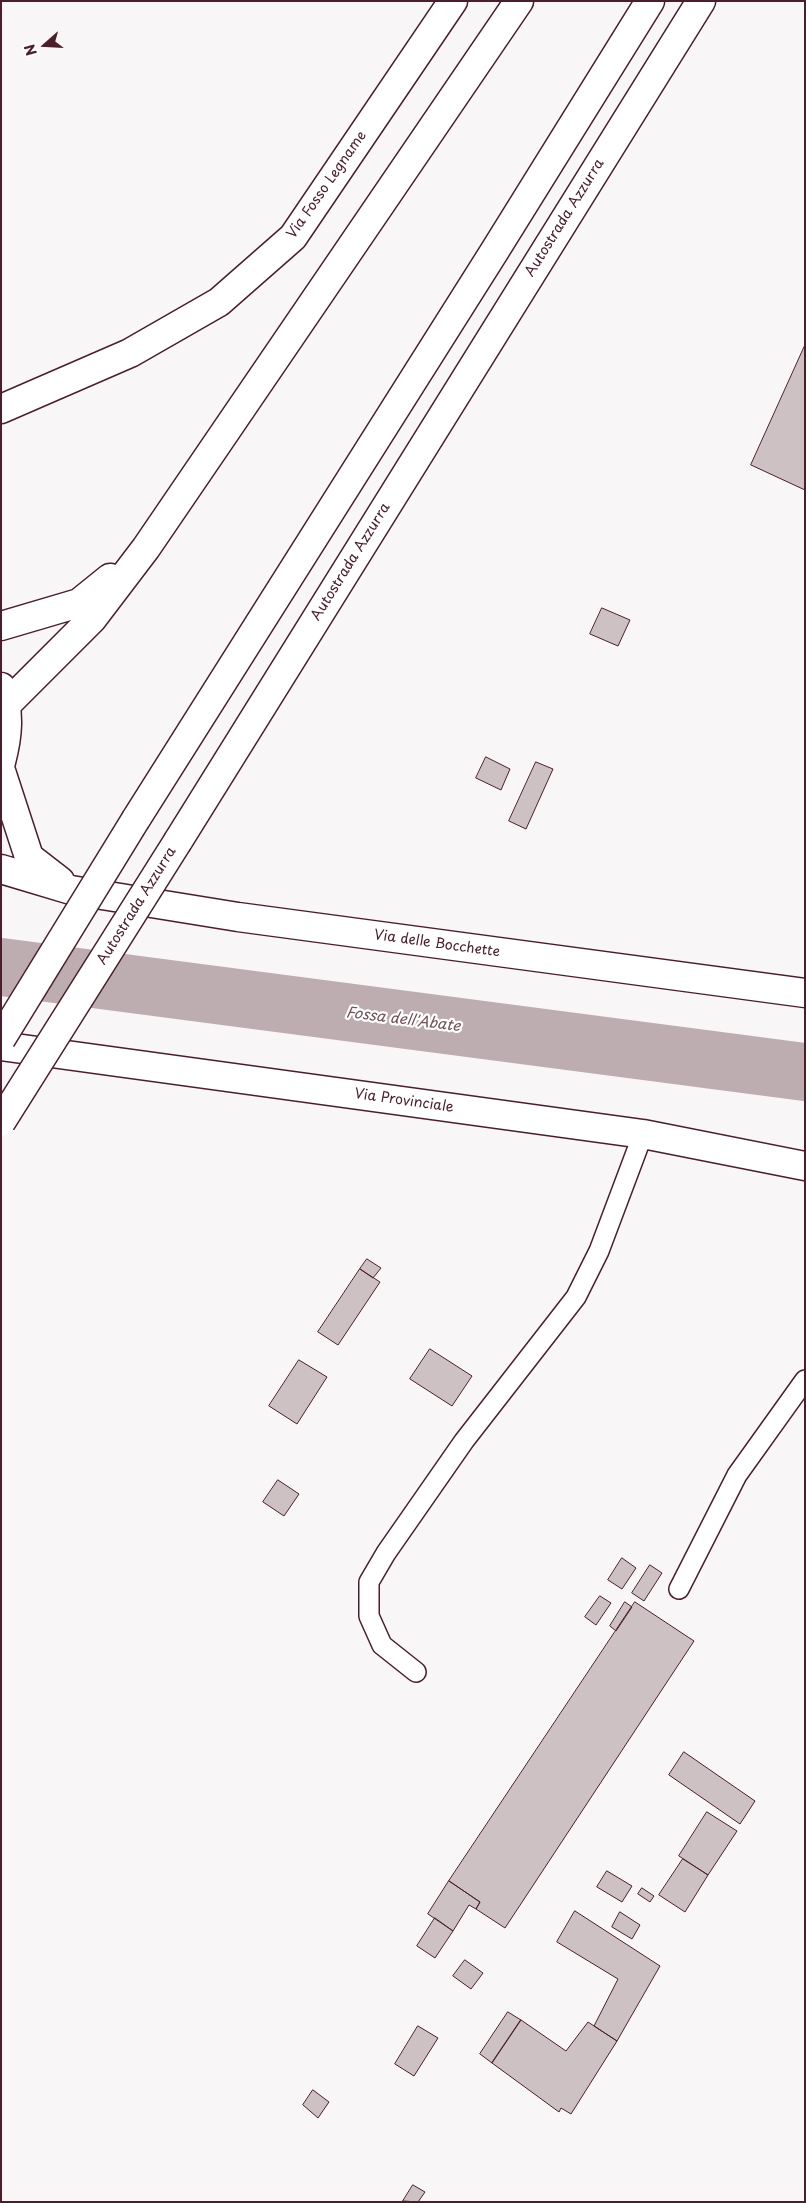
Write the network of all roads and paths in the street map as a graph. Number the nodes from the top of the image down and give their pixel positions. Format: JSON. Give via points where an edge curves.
{"nodes":[{"id":1,"x":453,"y":1,"type":"edge"},
{"id":2,"x":519,"y":1,"type":"edge"},
{"id":3,"x":650,"y":1,"type":"edge"},
{"id":4,"x":700,"y":1,"type":"edge"},
{"id":5,"x":1,"y":409,"type":"edge"},
{"id":6,"x":146,"y":548,"type":"junction"},
{"id":7,"x":1,"y":626,"type":"edge"},
{"id":8,"x":4,"y":695,"type":"edge"},
{"id":9,"x":1,"y":762,"type":"edge"},
{"id":10,"x":1,"y":771,"type":"edge"},
{"id":11,"x":1,"y":869,"type":"edge"},
{"id":12,"x":71,"y":890,"type":"junction"},
{"id":13,"x":805,"y":993,"type":"edge"},
{"id":14,"x":1,"y":1039,"type":"edge"},
{"id":15,"x":1,"y":1046,"type":"edge"},
{"id":16,"x":1,"y":1122,"type":"edge"},
{"id":17,"x":644,"y":1134,"type":"junction"},
{"id":18,"x":805,"y":1166,"type":"edge"},
{"id":19,"x":805,"y":1380,"type":"edge"},
{"id":20,"x":679,"y":1589,"type":"dead end"},
{"id":21,"x":416,"y":1672,"type":"dead end"}],
"edges":[{"from":1,"to":5,"type":"main road","name":"Via Fosso Legname","via":[[293,237],[219,302],[130,353]]},
{"from":2,"to":6,"type":"main road"},
{"from":3,"to":14,"type":"main road","bridge":true},
{"from":4,"to":16,"type":"main road","name":"Autostrada Azzurra","bridge":true},
{"from":6,"to":7,"type":"main road","via":[[79,603]]},
{"from":6,"to":8,"type":"main road","via":[[92,619]]},
{"from":8,"to":9,"type":"main road","via":[[8,736]]},
{"from":10,"to":12,"type":"main road","via":[[29,856]]},
{"from":11,"to":12,"type":"main road","name":"Via delle Bocchette"},
{"from":12,"to":13,"type":"main road","name":"Via delle Bocchette","via":[[248,918]]},
{"from":15,"to":17,"type":"main road","name":"Via Provinciale"},
{"from":17,"to":18,"type":"main road","name":"Via Provinciale"},
{"from":17,"to":21,"type":"lane","via":[[599,1251],[576,1297],[464,1440],[369,1582],[369,1616],[382,1645]]},
{"from":19,"to":20,"type":"lane","via":[[737,1476]]}]}
